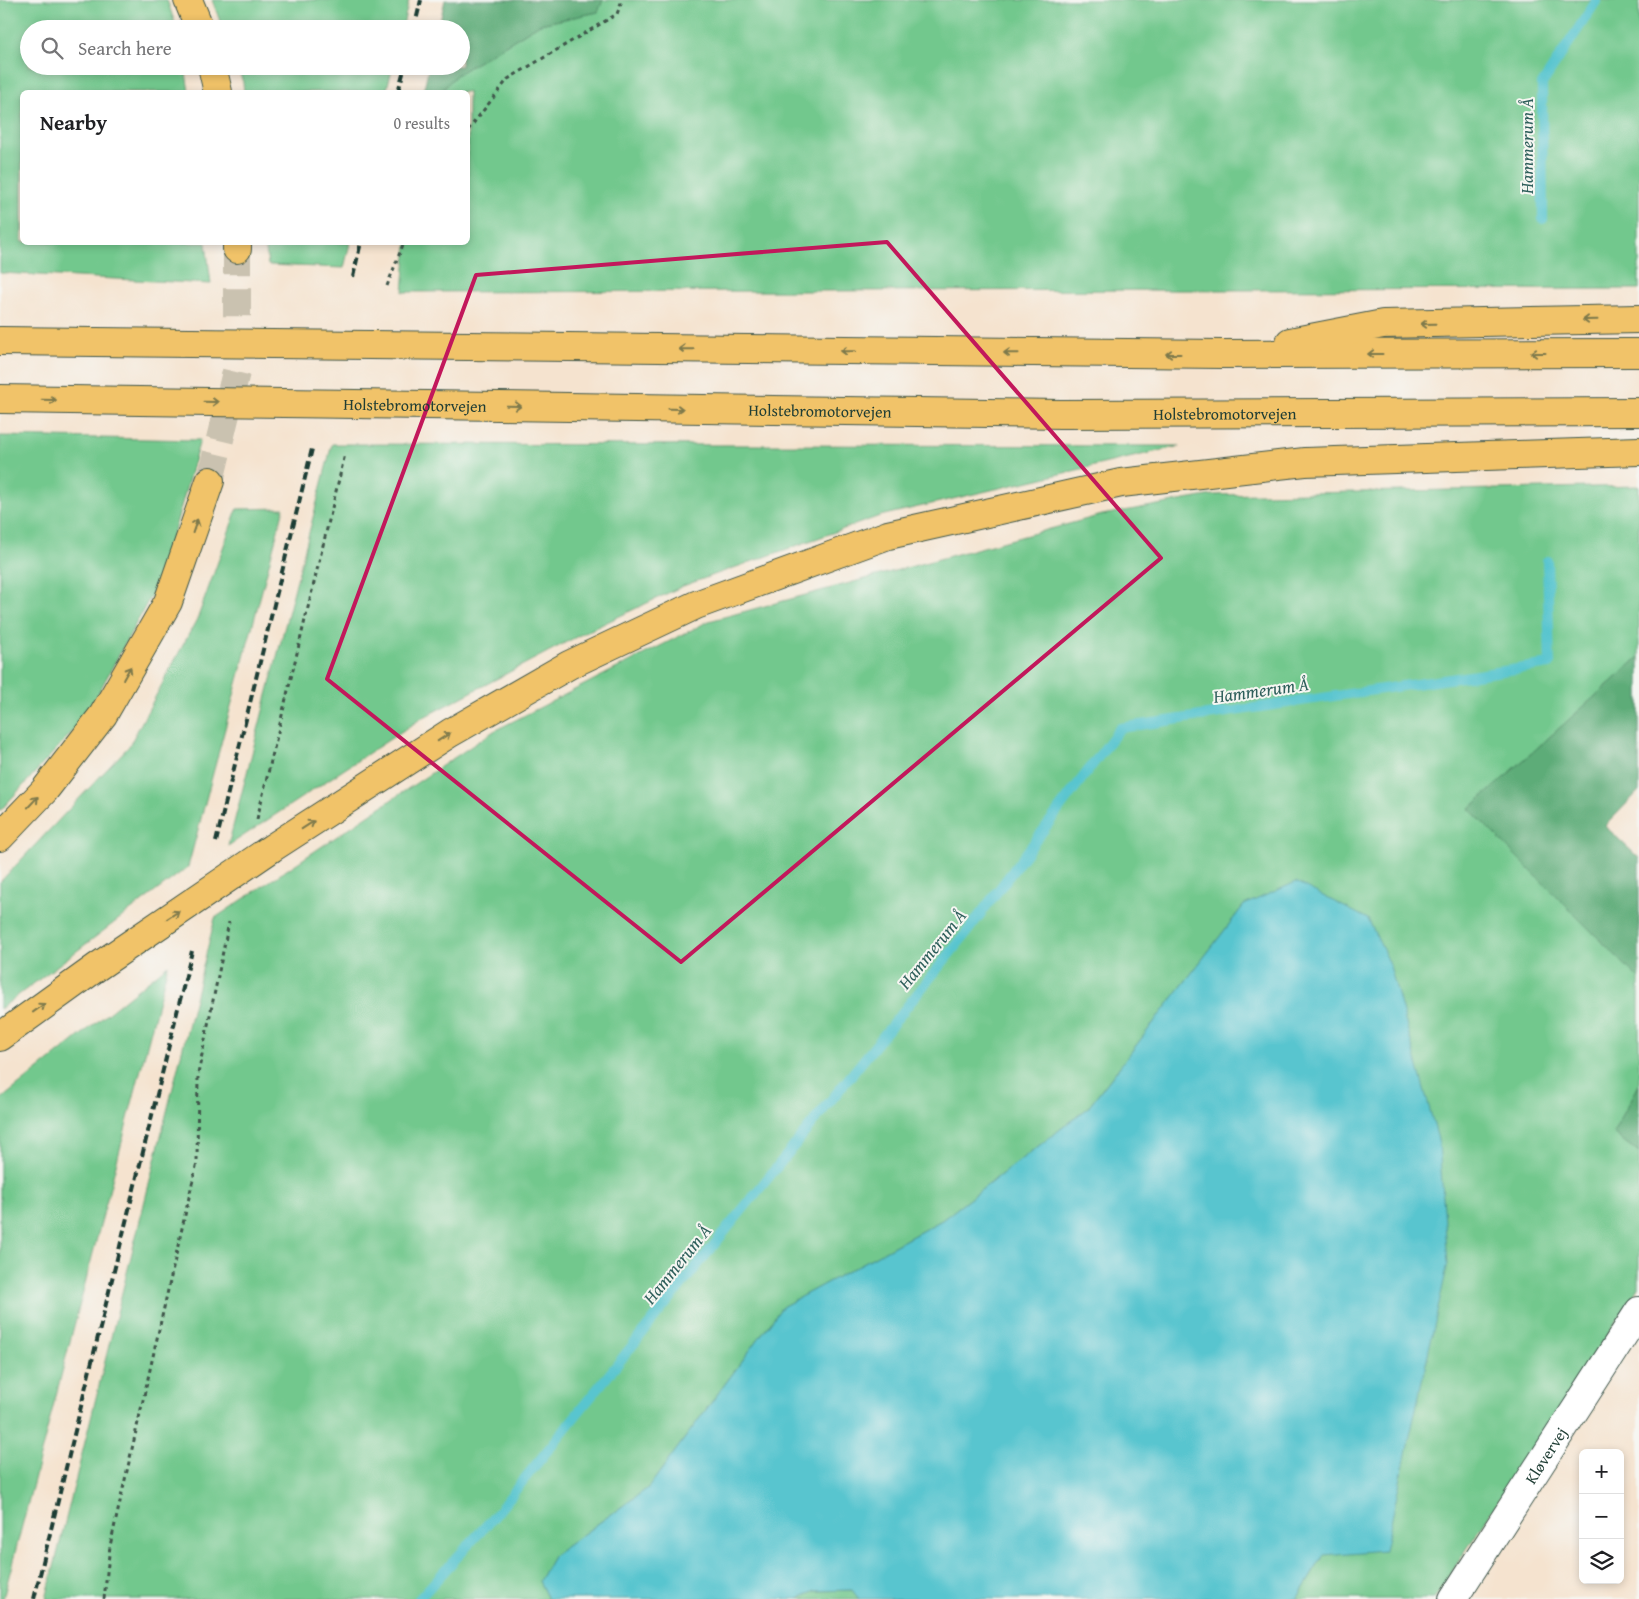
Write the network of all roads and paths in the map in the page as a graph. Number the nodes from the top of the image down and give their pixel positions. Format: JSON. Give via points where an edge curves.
{"nodes":[{"id":1,"x":188,"y":0,"type":"edge"},
{"id":2,"x":622,"y":0,"type":"edge"},
{"id":3,"x":196,"y":20,"type":"edge"},
{"id":4,"x":214,"y":75,"type":"edge"},
{"id":5,"x":218,"y":90,"type":"edge"},
{"id":6,"x":470,"y":127,"type":"edge"},
{"id":7,"x":403,"y":245,"type":"edge"},
{"id":8,"x":388,"y":286,"type":"dead end"},
{"id":9,"x":1639,"y":319,"type":"edge"},
{"id":10,"x":0,"y":334,"type":"edge"},
{"id":11,"x":0,"y":342,"type":"edge"},
{"id":12,"x":57,"y":343,"type":"junction"},
{"id":13,"x":1639,"y":353,"type":"edge"},
{"id":14,"x":1222,"y":354,"type":"junction"},
{"id":15,"x":0,"y":399,"type":"edge"},
{"id":16,"x":1639,"y":412,"type":"edge"},
{"id":17,"x":1639,"y":451,"type":"edge"},
{"id":18,"x":345,"y":454,"type":"dead end"},
{"id":19,"x":210,"y":481,"type":"tunnel mouth"},
{"id":20,"x":257,"y":819,"type":"dead end"},
{"id":21,"x":0,"y":838,"type":"edge"},
{"id":22,"x":230,"y":922,"type":"dead end"},
{"id":23,"x":0,"y":1037,"type":"edge"},
{"id":24,"x":1639,"y":1311,"type":"edge"},
{"id":25,"x":104,"y":1599,"type":"edge"},
{"id":26,"x":1453,"y":1599,"type":"edge"}],
"edges":[{"from":1,"to":3,"type":"highway"},
{"from":2,"to":6,"type":"path","via":[[617,14],[508,78]]},
{"from":4,"to":5,"type":"highway"},
{"from":7,"to":8,"type":"path"},
{"from":9,"to":14,"type":"highway","one_way":true,"via":[[1383,324]]},
{"from":10,"to":12,"type":"highway"},
{"from":11,"to":12,"type":"highway"},
{"from":14,"to":12,"type":"highway","one_way":true},
{"from":13,"to":14,"type":"highway","one_way":true},
{"from":15,"to":16,"type":"highway","name":"Holstebromotorvejen","one_way":true,"via":[[1061,414]]},
{"from":23,"to":17,"type":"highway","one_way":true,"via":[[96,967],[272,848],[450,733],[569,665],[696,605],[888,535],[1121,483],[1305,462]]},
{"from":18,"to":20,"type":"path"},
{"from":21,"to":19,"type":"highway","one_way":true,"via":[[44,790],[103,715],[168,602]]},
{"from":22,"to":25,"type":"path","via":[[198,1074],[197,1162],[110,1546]]},
{"from":24,"to":26,"type":"street","name":"Kløvervej"}]}
